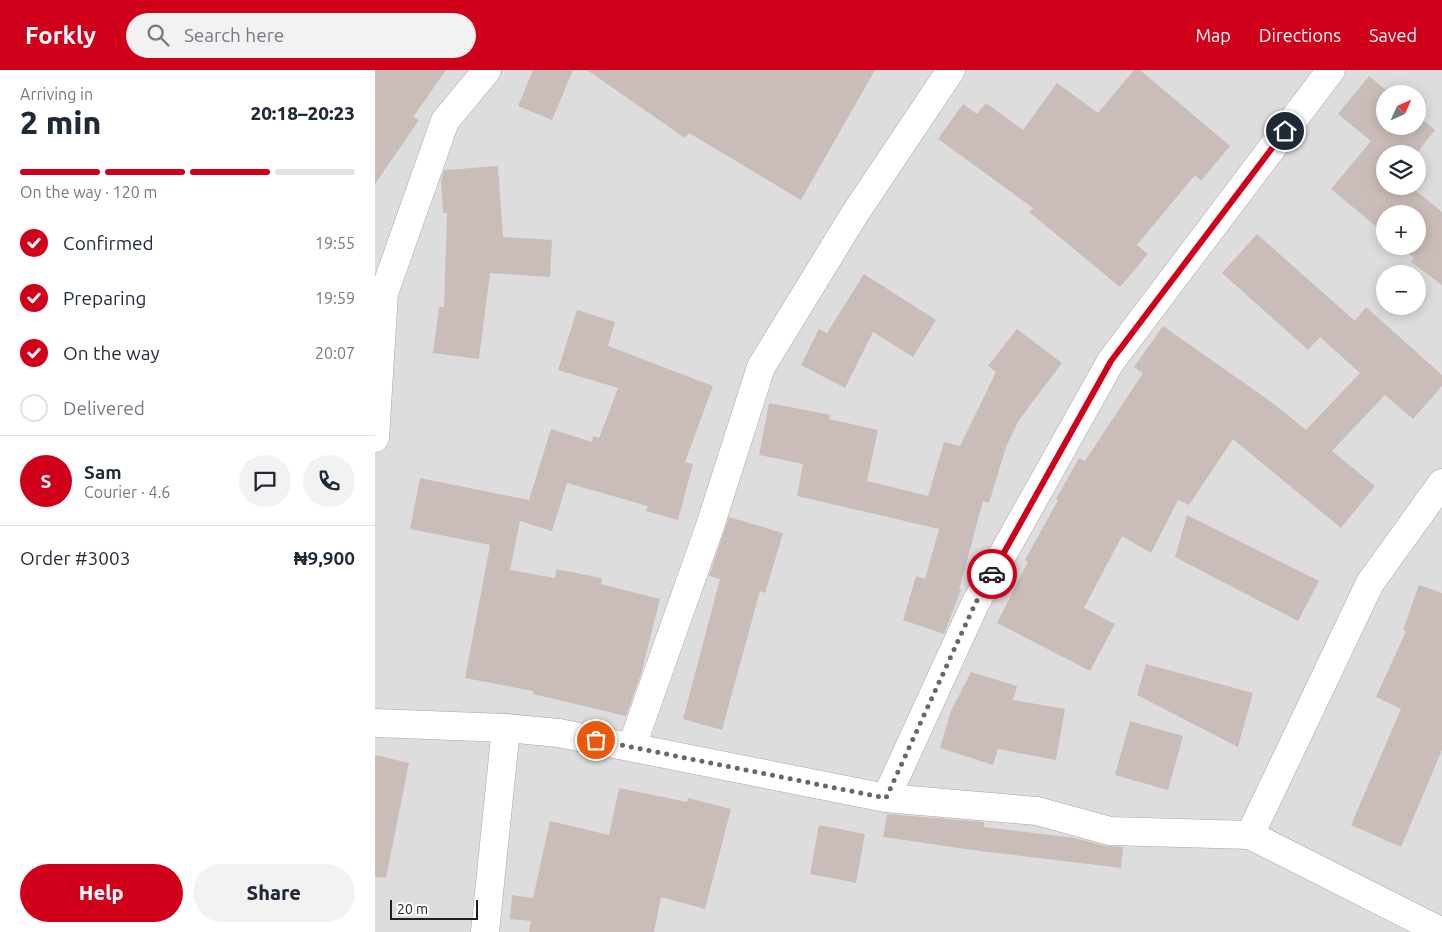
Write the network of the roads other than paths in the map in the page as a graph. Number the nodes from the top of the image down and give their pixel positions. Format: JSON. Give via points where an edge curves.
{"nodes":[{"id":1,"x":487,"y":70,"type":"edge"},
{"id":2,"x":951,"y":70,"type":"edge"},
{"id":3,"x":1331,"y":70,"type":"edge"},
{"id":4,"x":384,"y":267,"type":"edge"},
{"id":5,"x":375,"y":438,"type":"edge"},
{"id":6,"x":1442,"y":483,"type":"edge"},
{"id":7,"x":375,"y":723,"type":"edge"},
{"id":8,"x":506,"y":728,"type":"junction"},
{"id":9,"x":632,"y":746,"type":"junction"},
{"id":10,"x":886,"y":798,"type":"junction"},
{"id":11,"x":1250,"y":835,"type":"junction"},
{"id":12,"x":485,"y":932,"type":"edge"},
{"id":13,"x":1442,"y":932,"type":"edge"}],
"edges":[{"from":1,"to":4,"type":"street","via":[[445,121]]},
{"from":2,"to":9,"type":"street","via":[[854,215],[761,367],[710,526]]},
{"from":3,"to":10,"type":"street","via":[[1111,361],[975,604]]},
{"from":4,"to":5,"type":"street"},
{"from":6,"to":11,"type":"street","via":[[1369,583]]},
{"from":7,"to":8,"type":"street"},
{"from":8,"to":9,"type":"street","via":[[559,733]]},
{"from":8,"to":12,"type":"street"},
{"from":9,"to":10,"type":"street"},
{"from":10,"to":11,"type":"street","via":[[1037,811],[1110,831]]},
{"from":11,"to":13,"type":"street"}]}
